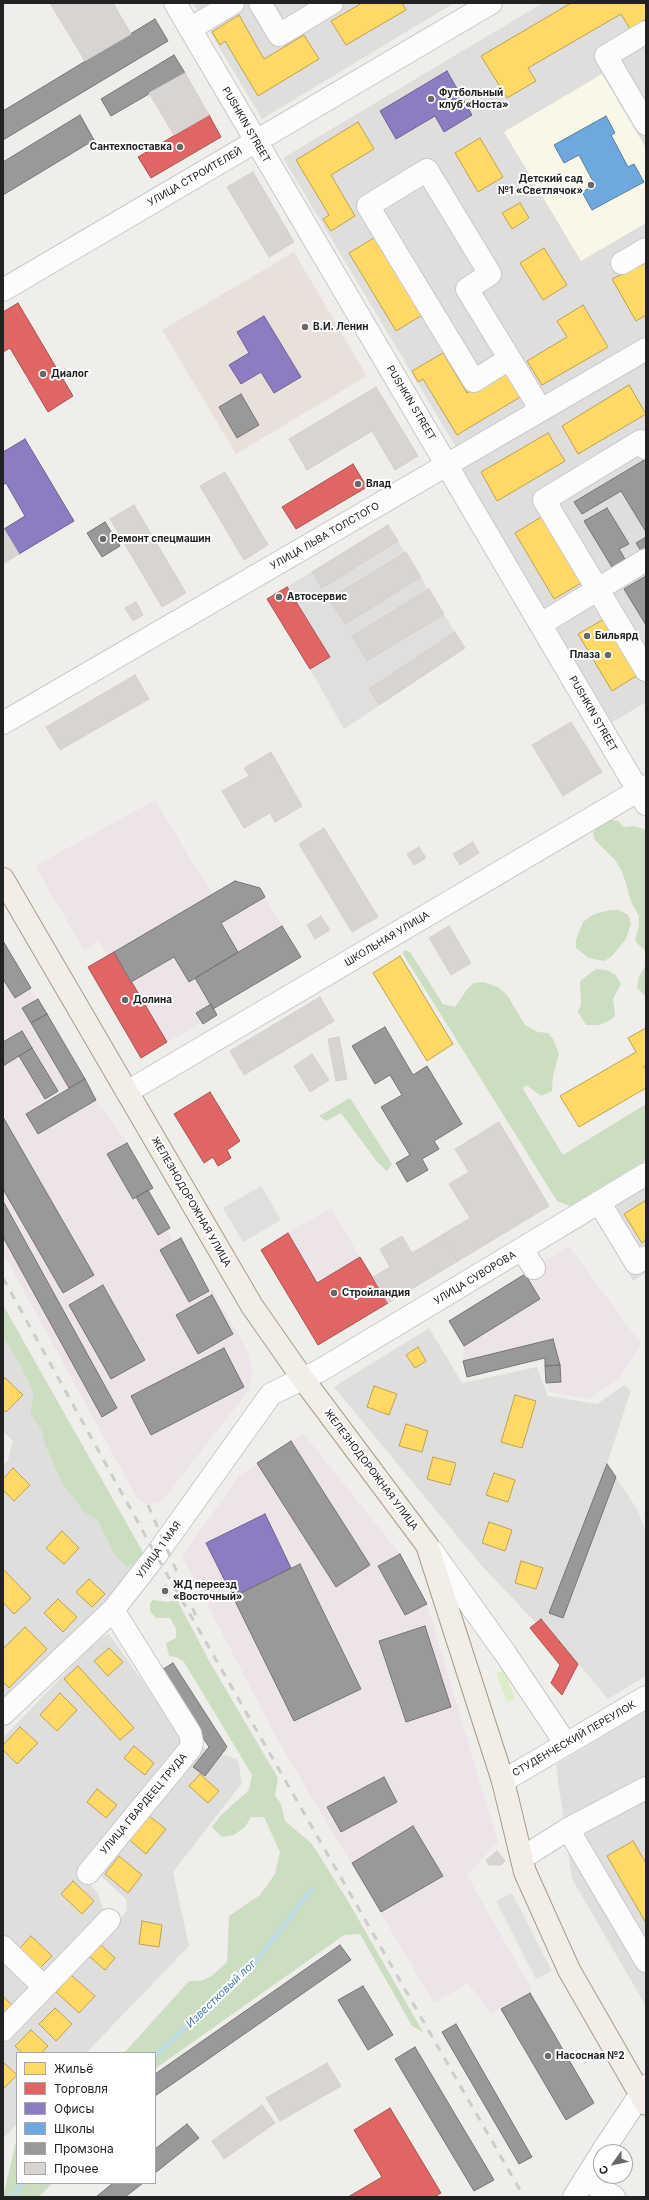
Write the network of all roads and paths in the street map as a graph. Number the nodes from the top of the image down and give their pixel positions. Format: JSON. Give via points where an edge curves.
{"nodes":[{"id":1,"x":175,"y":3,"type":"edge"},
{"id":2,"x":233,"y":3,"type":"edge"},
{"id":3,"x":260,"y":3,"type":"edge"},
{"id":4,"x":332,"y":3,"type":"edge"},
{"id":5,"x":491,"y":3,"type":"edge"},
{"id":6,"x":190,"y":29,"type":"junction"},
{"id":7,"x":646,"y":32,"type":"edge"},
{"id":8,"x":646,"y":124,"type":"edge"},
{"id":9,"x":255,"y":142,"type":"junction"},
{"id":10,"x":646,"y":249,"type":"edge"},
{"id":11,"x":622,"y":263,"type":"dead end"},
{"id":12,"x":3,"y":290,"type":"edge"},
{"id":13,"x":646,"y":349,"type":"edge"},
{"id":14,"x":510,"y":359,"type":"junction"},
{"id":15,"x":540,"y":410,"type":"junction"},
{"id":16,"x":646,"y":448,"type":"edge"},
{"id":17,"x":448,"y":464,"type":"junction"},
{"id":18,"x":646,"y":560,"type":"edge"},
{"id":19,"x":598,"y":589,"type":"junction"},
{"id":20,"x":541,"y":624,"type":"junction"},
{"id":21,"x":646,"y":670,"type":"edge"},
{"id":22,"x":3,"y":723,"type":"edge"},
{"id":23,"x":643,"y":794,"type":"edge"},
{"id":24,"x":3,"y":879,"type":"edge"},
{"id":25,"x":127,"y":1092,"type":"junction"},
{"id":26,"x":646,"y":1174,"type":"edge"},
{"id":27,"x":599,"y":1202,"type":"junction"},
{"id":28,"x":522,"y":1249,"type":"junction"},
{"id":29,"x":646,"y":1257,"type":"edge"},
{"id":30,"x":534,"y":1268,"type":"dead end"},
{"id":31,"x":302,"y":1379,"type":"junction"},
{"id":32,"x":427,"y":1545,"type":"junction"},
{"id":33,"x":113,"y":1610,"type":"junction"},
{"id":34,"x":646,"y":1697,"type":"edge"},
{"id":35,"x":3,"y":1714,"type":"edge"},
{"id":36,"x":566,"y":1744,"type":"junction"},
{"id":37,"x":503,"y":1781,"type":"junction"},
{"id":38,"x":646,"y":1788,"type":"edge"},
{"id":39,"x":568,"y":1829,"type":"junction"},
{"id":40,"x":522,"y":1858,"type":"junction"},
{"id":41,"x":88,"y":1873,"type":"dead end"},
{"id":42,"x":109,"y":1920,"type":"dead end"},
{"id":43,"x":3,"y":1948,"type":"edge"},
{"id":44,"x":646,"y":1961,"type":"edge"},
{"id":45,"x":44,"y":1987,"type":"junction"},
{"id":46,"x":3,"y":2030,"type":"edge"},
{"id":47,"x":644,"y":2095,"type":"edge"},
{"id":48,"x":609,"y":2144,"type":"edge"},
{"id":49,"x":593,"y":2167,"type":"edge"},
{"id":50,"x":579,"y":2188,"type":"edge"},
{"id":51,"x":614,"y":2197,"type":"edge"}],
"edges":[{"from":1,"to":6,"type":"street","name":"PUSHKIN STREET"},
{"from":2,"to":6,"type":"street"},
{"from":3,"to":4,"type":"street","via":[[279,35]]},
{"from":5,"to":9,"type":"street","name":"УЛИЦА СТРОИТЕЛЕЙ"},
{"from":6,"to":9,"type":"street","name":"PUSHKIN STREET"},
{"from":7,"to":8,"type":"street","via":[[606,56]]},
{"from":9,"to":12,"type":"street","name":"УЛИЦА СТРОИТЕЛЕЙ"},
{"from":9,"to":17,"type":"street","name":"PUSHKIN STREET"},
{"from":10,"to":11,"type":"street"},
{"from":13,"to":15,"type":"street","name":"УЛИЦА ЛЬВА ТОЛСТОГО"},
{"from":14,"to":14,"type":"street","via":[[467,289],[490,274],[427,170],[368,206],[474,381]]},
{"from":14,"to":15,"type":"street"},
{"from":15,"to":17,"type":"street","name":"УЛИЦА ЛЬВА ТОЛСТОГО"},
{"from":16,"to":19,"type":"street","via":[[641,441],[544,500]]},
{"from":17,"to":20,"type":"street","name":"PUSHKIN STREET"},
{"from":17,"to":22,"type":"street","name":"УЛИЦА ЛЬВА ТОЛСТОГО"},
{"from":18,"to":19,"type":"street"},
{"from":19,"to":20,"type":"street"},
{"from":19,"to":21,"type":"street"},
{"from":20,"to":23,"type":"street","name":"PUSHKIN STREET"},
{"from":23,"to":25,"type":"street","name":"ШКОЛЬНАЯ УЛИЦА"},
{"from":24,"to":25,"type":"main road","name":"ЖЕЛЕЗНОДОРОЖНАЯ УЛИЦА"},
{"from":25,"to":31,"type":"main road","name":"ЖЕЛЕЗНОДОРОЖНАЯ УЛИЦА","via":[[252,1306]]},
{"from":26,"to":27,"type":"street","name":"УЛИЦА СУВОРОВА"},
{"from":27,"to":28,"type":"street","name":"УЛИЦА СУВОРОВА"},
{"from":27,"to":29,"type":"street","via":[[636,1263]]},
{"from":28,"to":30,"type":"street"},
{"from":28,"to":31,"type":"street","name":"УЛИЦА СУВОРОВА"},
{"from":31,"to":32,"type":"main road","name":"ЖЕЛЕЗНОДОРОЖНАЯ УЛИЦА"},
{"from":31,"to":33,"type":"street","name":"УЛИЦА 1 МАЯ","via":[[271,1394],[156,1555]]},
{"from":32,"to":36,"type":"street","via":[[505,1653]]},
{"from":32,"to":37,"type":"main road","name":"ЖЕЛЕЗНОДОРОЖНАЯ УЛИЦА"},
{"from":33,"to":35,"type":"street","name":"УЛИЦА 1 МАЯ"},
{"from":33,"to":41,"type":"street","name":"УЛИЦА ГВАРДЕЕЦ ТРУДА","via":[[190,1733],[192,1742],[190,1749]]},
{"from":34,"to":36,"type":"street","name":"СТУДЕНЧЕСКИЙ ПЕРЕУЛОК"},
{"from":36,"to":37,"type":"street","name":"СТУДЕНЧЕСКИЙ ПЕРЕУЛОК"},
{"from":37,"to":40,"type":"main road","name":"ЖЕЛЕЗНОДОРОЖНАЯ УЛИЦА"},
{"from":38,"to":39,"type":"street"},
{"from":39,"to":40,"type":"street"},
{"from":39,"to":44,"type":"street"},
{"from":40,"to":47,"type":"main road","name":"ЖЕЛЕЗНОДОРОЖНАЯ УЛИЦА","via":[[525,1872],[569,1970]]},
{"from":42,"to":45,"type":"street"},
{"from":43,"to":45,"type":"street"},
{"from":45,"to":46,"type":"street"},
{"from":47,"to":48,"type":"street"},
{"from":49,"to":50,"type":"street"},
{"from":50,"to":51,"type":"street"}]}
